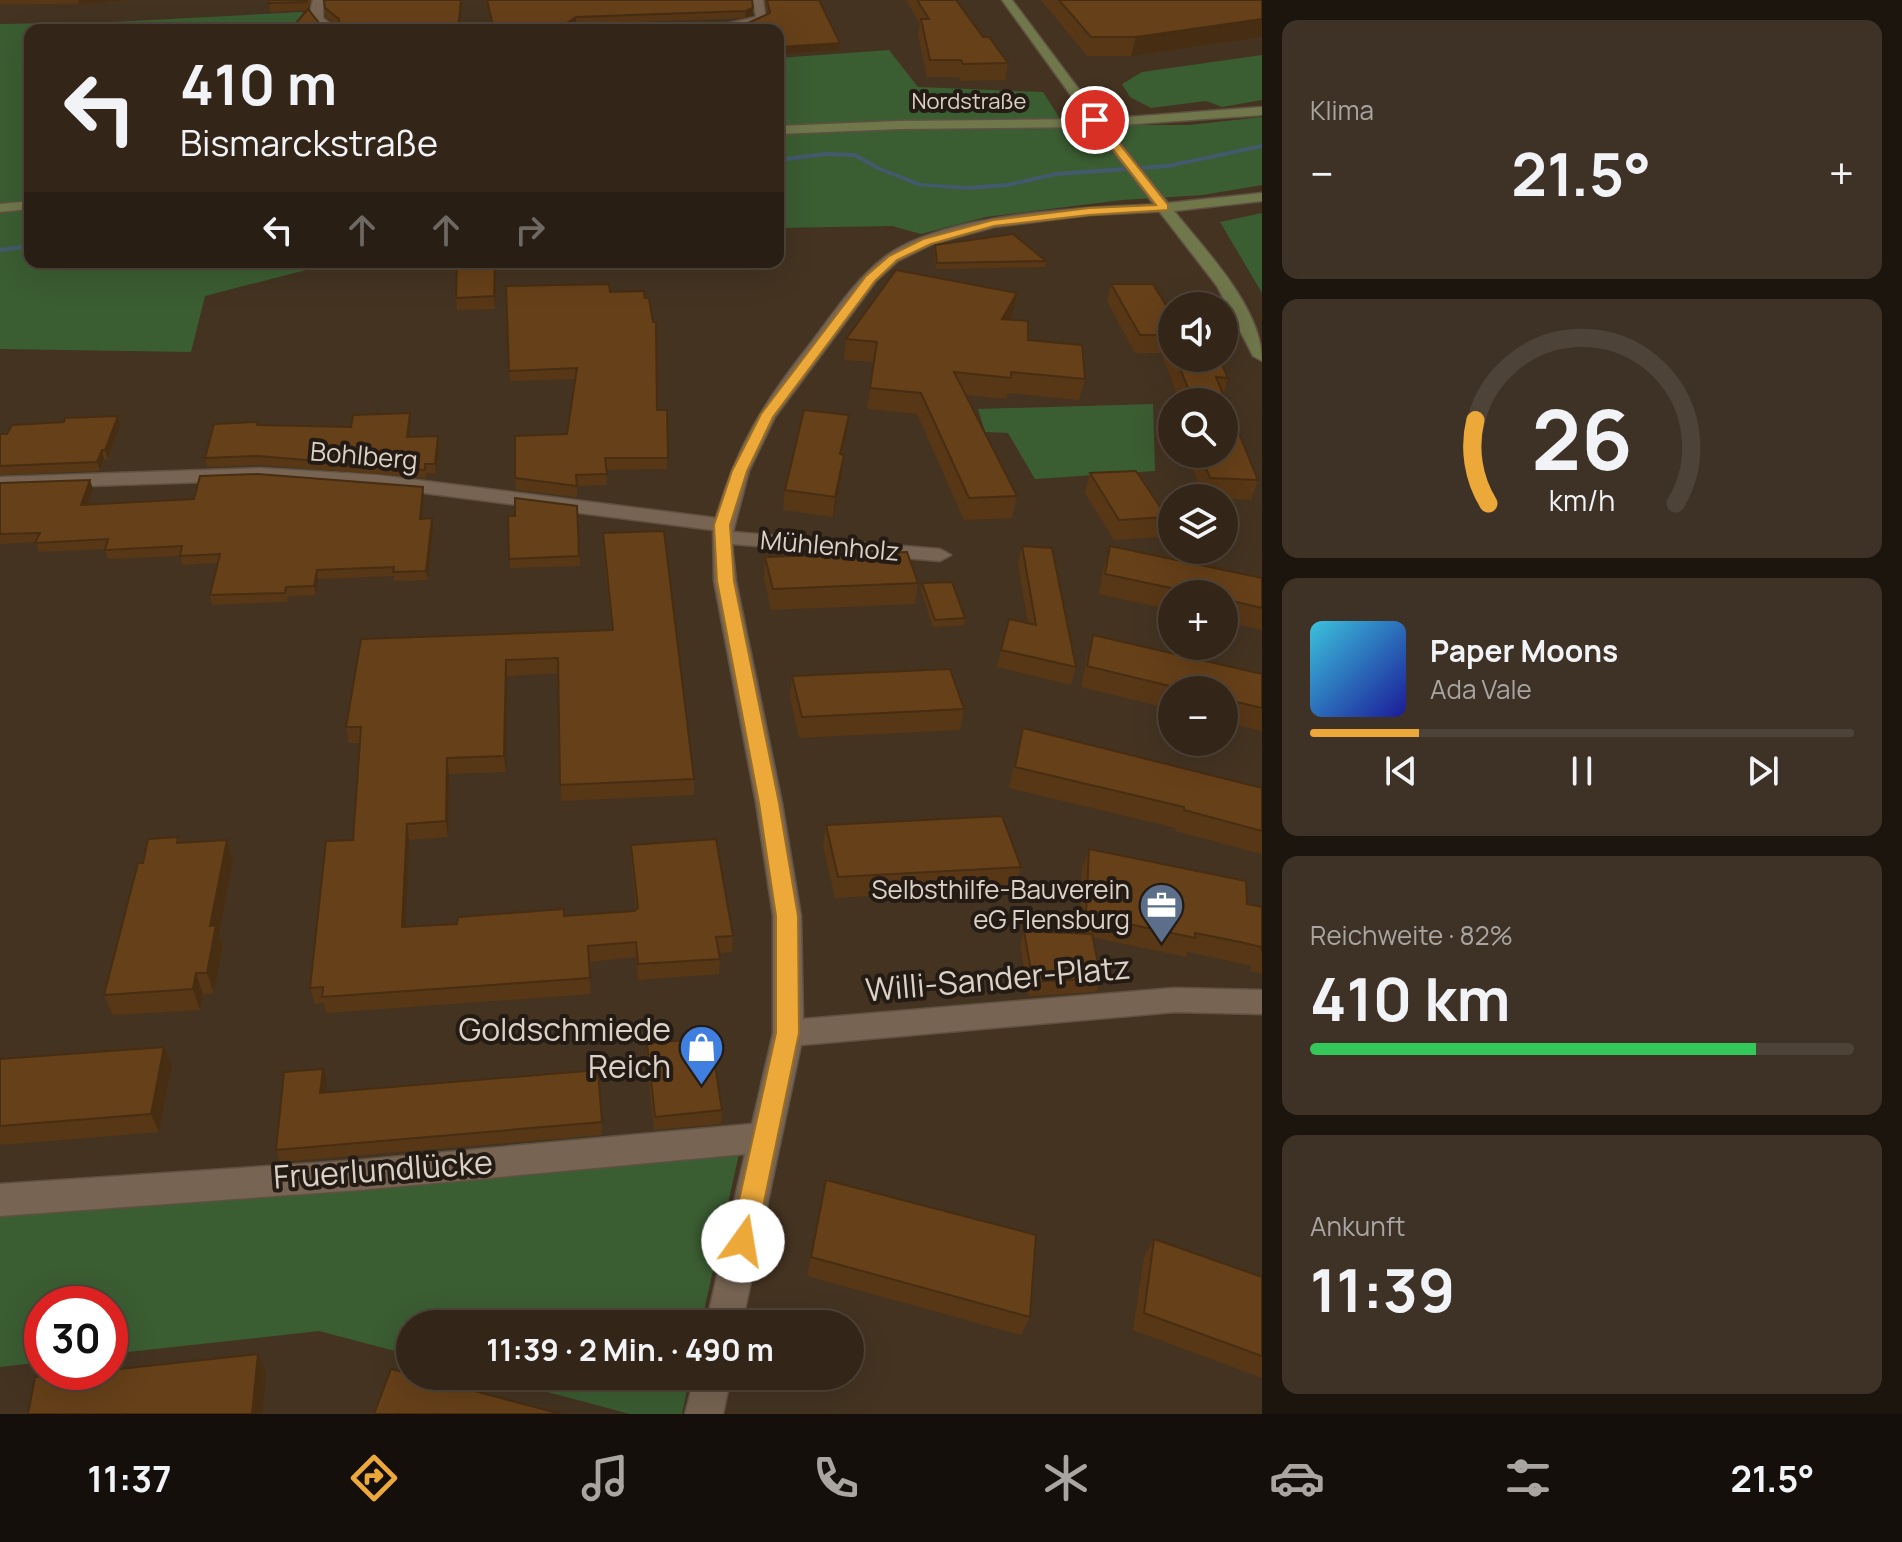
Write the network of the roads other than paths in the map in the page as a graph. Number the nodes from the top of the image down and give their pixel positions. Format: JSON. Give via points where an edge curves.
{"nodes":[{"id":1,"x":318,"y":0,"type":"edge"},
{"id":2,"x":758,"y":0,"type":"edge"},
{"id":3,"x":1007,"y":0,"type":"edge"},
{"id":4,"x":324,"y":24,"type":"edge"},
{"id":5,"x":736,"y":24,"type":"edge"},
{"id":6,"x":1262,"y":111,"type":"edge"},
{"id":7,"x":784,"y":130,"type":"edge"},
{"id":8,"x":1262,"y":197,"type":"edge"},
{"id":9,"x":1164,"y":208,"type":"junction"},
{"id":10,"x":1262,"y":356,"type":"edge"},
{"id":11,"x":0,"y":483,"type":"edge"},
{"id":12,"x":721,"y":531,"type":"junction"},
{"id":13,"x":940,"y":555,"type":"dead end"},
{"id":14,"x":1262,"y":1002,"type":"edge"},
{"id":15,"x":788,"y":1033,"type":"junction"},
{"id":16,"x":766,"y":1137,"type":"junction"},
{"id":17,"x":0,"y":1200,"type":"edge"},
{"id":18,"x":727,"y":1310,"type":"edge"},
{"id":19,"x":710,"y":1390,"type":"edge"},
{"id":20,"x":704,"y":1414,"type":"edge"}],
"edges":[{"from":1,"to":4,"type":"street","via":[[315,11]]},
{"from":2,"to":5,"type":"street","via":[[758,22]]},
{"from":3,"to":9,"type":"main road"},
{"from":6,"to":7,"type":"main road","name":"Nordstraße","via":[[1159,122],[883,122]]},
{"from":8,"to":9,"type":"main road"},
{"from":9,"to":10,"type":"main road","via":[[1224,285]]},
{"from":9,"to":12,"type":"street","name":"Mühlenholz","via":[[993,223],[927,241],[893,258],[870,278],[766,417],[739,471]]},
{"from":11,"to":12,"type":"street","name":"Bohlberg","via":[[260,474],[377,481]]},
{"from":12,"to":13,"type":"street","name":"Mühlenholz"},
{"from":12,"to":15,"type":"street","name":"Mühlenholz","via":[[725,581],[787,916]]},
{"from":14,"to":15,"type":"street","name":"Willi-Sander-Platz","via":[[1175,1000]]},
{"from":15,"to":16,"type":"street","name":"Mühlenholz"},
{"from":16,"to":17,"type":"street","name":"Fruerlundlücke","via":[[359,1175]]},
{"from":16,"to":18,"type":"street","name":"Mühlenholz"},
{"from":19,"to":20,"type":"street"}]}
